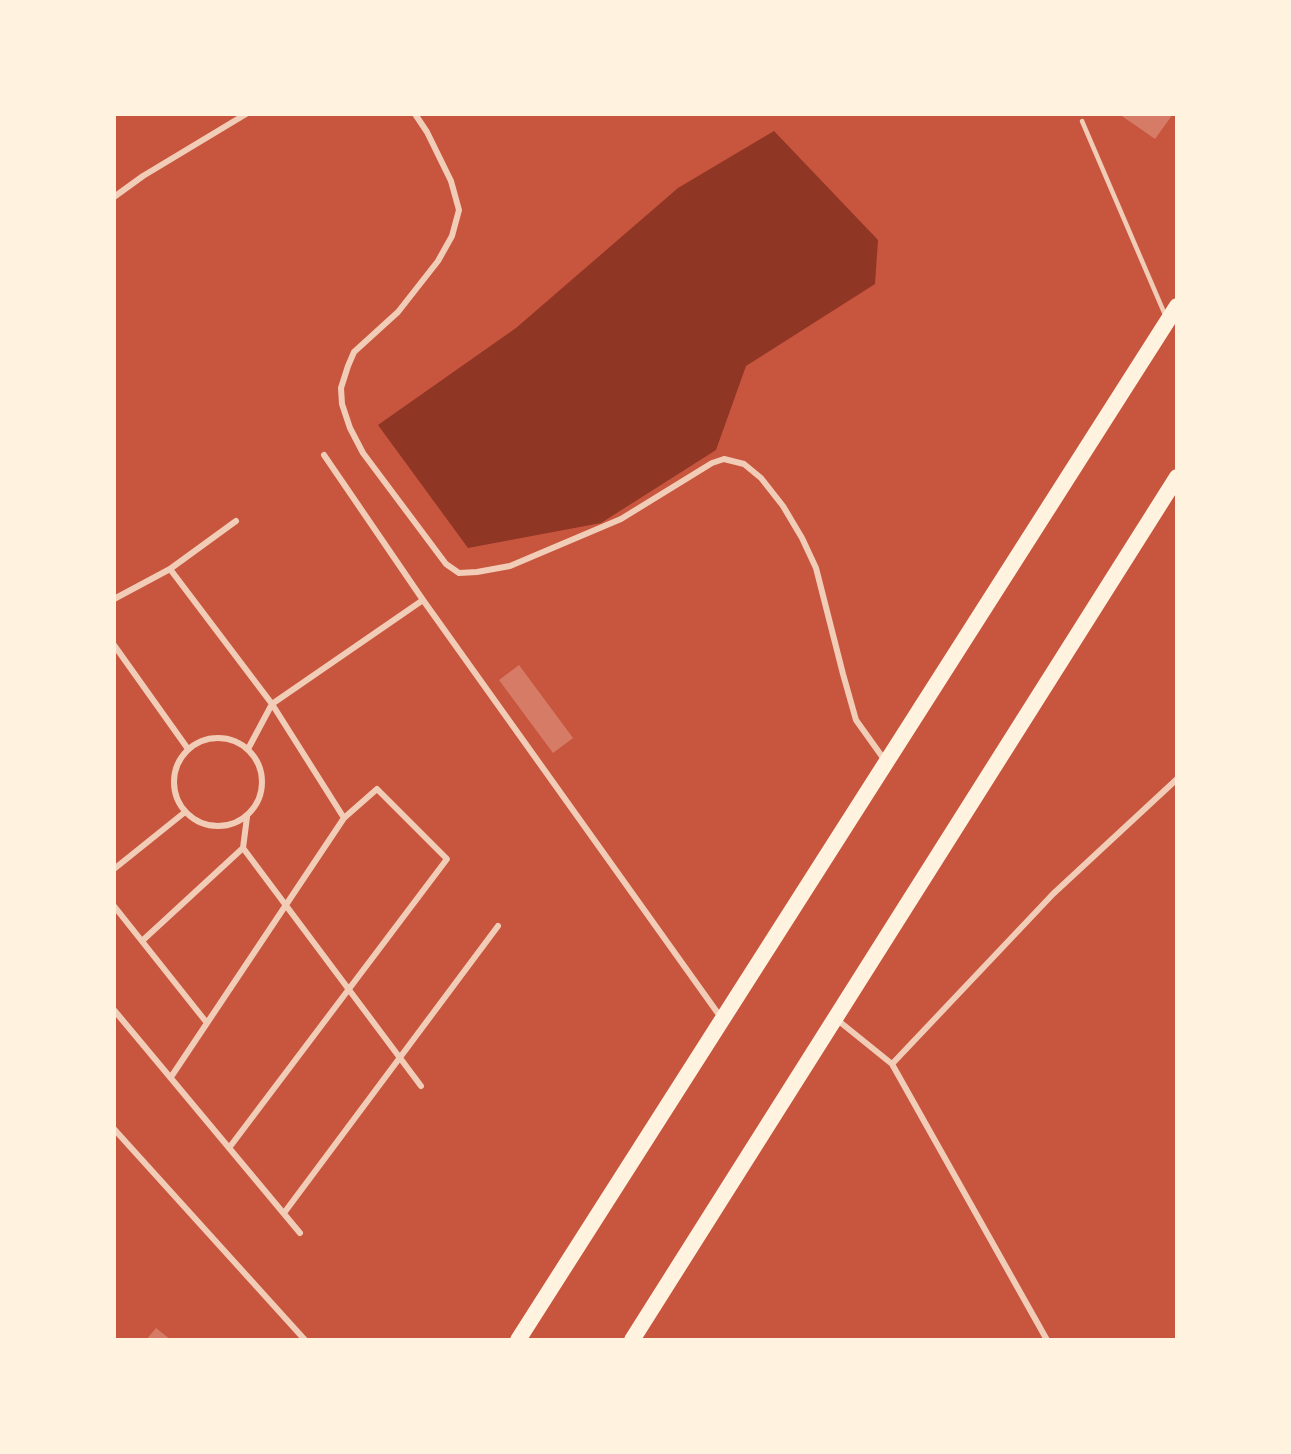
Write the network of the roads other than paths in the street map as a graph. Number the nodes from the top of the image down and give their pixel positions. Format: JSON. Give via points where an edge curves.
{"nodes":[{"id":1,"x":246,"y":114,"type":"edge"},
{"id":2,"x":415,"y":114,"type":"edge"},
{"id":3,"x":1082,"y":121,"type":"dead end"},
{"id":4,"x":114,"y":197,"type":"edge"},
{"id":5,"x":1177,"y":306,"type":"edge"},
{"id":6,"x":1167,"y":321,"type":"junction"},
{"id":7,"x":324,"y":455,"type":"dead end"},
{"id":8,"x":1177,"y":477,"type":"edge"},
{"id":9,"x":236,"y":521,"type":"dead end"},
{"id":10,"x":170,"y":569,"type":"junction"},
{"id":11,"x":114,"y":599,"type":"edge"},
{"id":12,"x":423,"y":600,"type":"junction"},
{"id":13,"x":114,"y":645,"type":"edge"},
{"id":14,"x":272,"y":704,"type":"junction"},
{"id":15,"x":188,"y":749,"type":"junction"},
{"id":16,"x":248,"y":749,"type":"junction"},
{"id":17,"x":886,"y":762,"type":"junction"},
{"id":18,"x":1177,"y":779,"type":"edge"},
{"id":19,"x":184,"y":812,"type":"junction"},
{"id":20,"x":247,"y":817,"type":"junction"},
{"id":21,"x":344,"y":818,"type":"junction"},
{"id":22,"x":243,"y":848,"type":"junction"},
{"id":23,"x":114,"y":869,"type":"edge"},
{"id":24,"x":286,"y":905,"type":"junction"},
{"id":25,"x":114,"y":906,"type":"edge"},
{"id":26,"x":498,"y":926,"type":"dead end"},
{"id":27,"x":142,"y":940,"type":"junction"},
{"id":28,"x":349,"y":989,"type":"junction"},
{"id":29,"x":114,"y":1010,"type":"edge"},
{"id":30,"x":835,"y":1018,"type":"junction"},
{"id":31,"x":722,"y":1020,"type":"junction"},
{"id":32,"x":207,"y":1023,"type":"junction"},
{"id":33,"x":400,"y":1057,"type":"junction"},
{"id":34,"x":892,"y":1064,"type":"junction"},
{"id":35,"x":171,"y":1077,"type":"junction"},
{"id":36,"x":421,"y":1086,"type":"dead end"},
{"id":37,"x":114,"y":1129,"type":"edge"},
{"id":38,"x":229,"y":1148,"type":"junction"},
{"id":39,"x":284,"y":1213,"type":"junction"},
{"id":40,"x":300,"y":1233,"type":"dead end"},
{"id":41,"x":305,"y":1340,"type":"edge"},
{"id":42,"x":518,"y":1340,"type":"edge"},
{"id":43,"x":632,"y":1340,"type":"edge"},
{"id":44,"x":1047,"y":1340,"type":"edge"}],
"edges":[{"from":1,"to":4,"type":"street"},
{"from":2,"to":17,"type":"street","via":[[451,181],[459,210],[452,236],[438,261],[398,312],[354,352],[348,366],[341,388],[342,404],[363,453],[446,564],[459,573],[510,566],[621,519],[712,463],[724,459],[744,464],[783,506],[802,538],[816,568],[856,720]]},
{"from":3,"to":6,"type":"lane"},
{"from":5,"to":6,"type":"highway"},
{"from":6,"to":17,"type":"highway"},
{"from":7,"to":12,"type":"street"},
{"from":8,"to":30,"type":"highway"},
{"from":9,"to":10,"type":"street"},
{"from":10,"to":11,"type":"street"},
{"from":10,"to":14,"type":"street"},
{"from":12,"to":14,"type":"street"},
{"from":12,"to":31,"type":"street"},
{"from":13,"to":15,"type":"street"},
{"from":14,"to":16,"type":"street"},
{"from":14,"to":21,"type":"street"},
{"from":15,"to":16,"type":"street","via":[[199,741],[225,738]]},
{"from":15,"to":19,"type":"street","via":[[174,773],[177,800]]},
{"from":16,"to":20,"type":"street","via":[[263,776],[262,791]]},
{"from":17,"to":31,"type":"highway"},
{"from":18,"to":34,"type":"street","via":[[1053,894]]},
{"from":19,"to":20,"type":"street","via":[[207,826],[235,824]]},
{"from":19,"to":23,"type":"street"},
{"from":20,"to":22,"type":"street"},
{"from":21,"to":24,"type":"street"},
{"from":21,"to":28,"type":"street","via":[[377,789],[447,859]]},
{"from":22,"to":24,"type":"street"},
{"from":22,"to":27,"type":"street"},
{"from":24,"to":28,"type":"street"},
{"from":24,"to":32,"type":"street"},
{"from":25,"to":27,"type":"street"},
{"from":26,"to":33,"type":"street"},
{"from":27,"to":32,"type":"street"},
{"from":28,"to":33,"type":"street"},
{"from":28,"to":38,"type":"street"},
{"from":29,"to":35,"type":"street"},
{"from":30,"to":34,"type":"street"},
{"from":30,"to":43,"type":"highway"},
{"from":31,"to":42,"type":"highway"},
{"from":32,"to":35,"type":"street"},
{"from":33,"to":36,"type":"street"},
{"from":33,"to":39,"type":"street"},
{"from":34,"to":44,"type":"street"},
{"from":35,"to":38,"type":"street"},
{"from":37,"to":41,"type":"street"},
{"from":38,"to":39,"type":"street"},
{"from":39,"to":40,"type":"street"}]}
